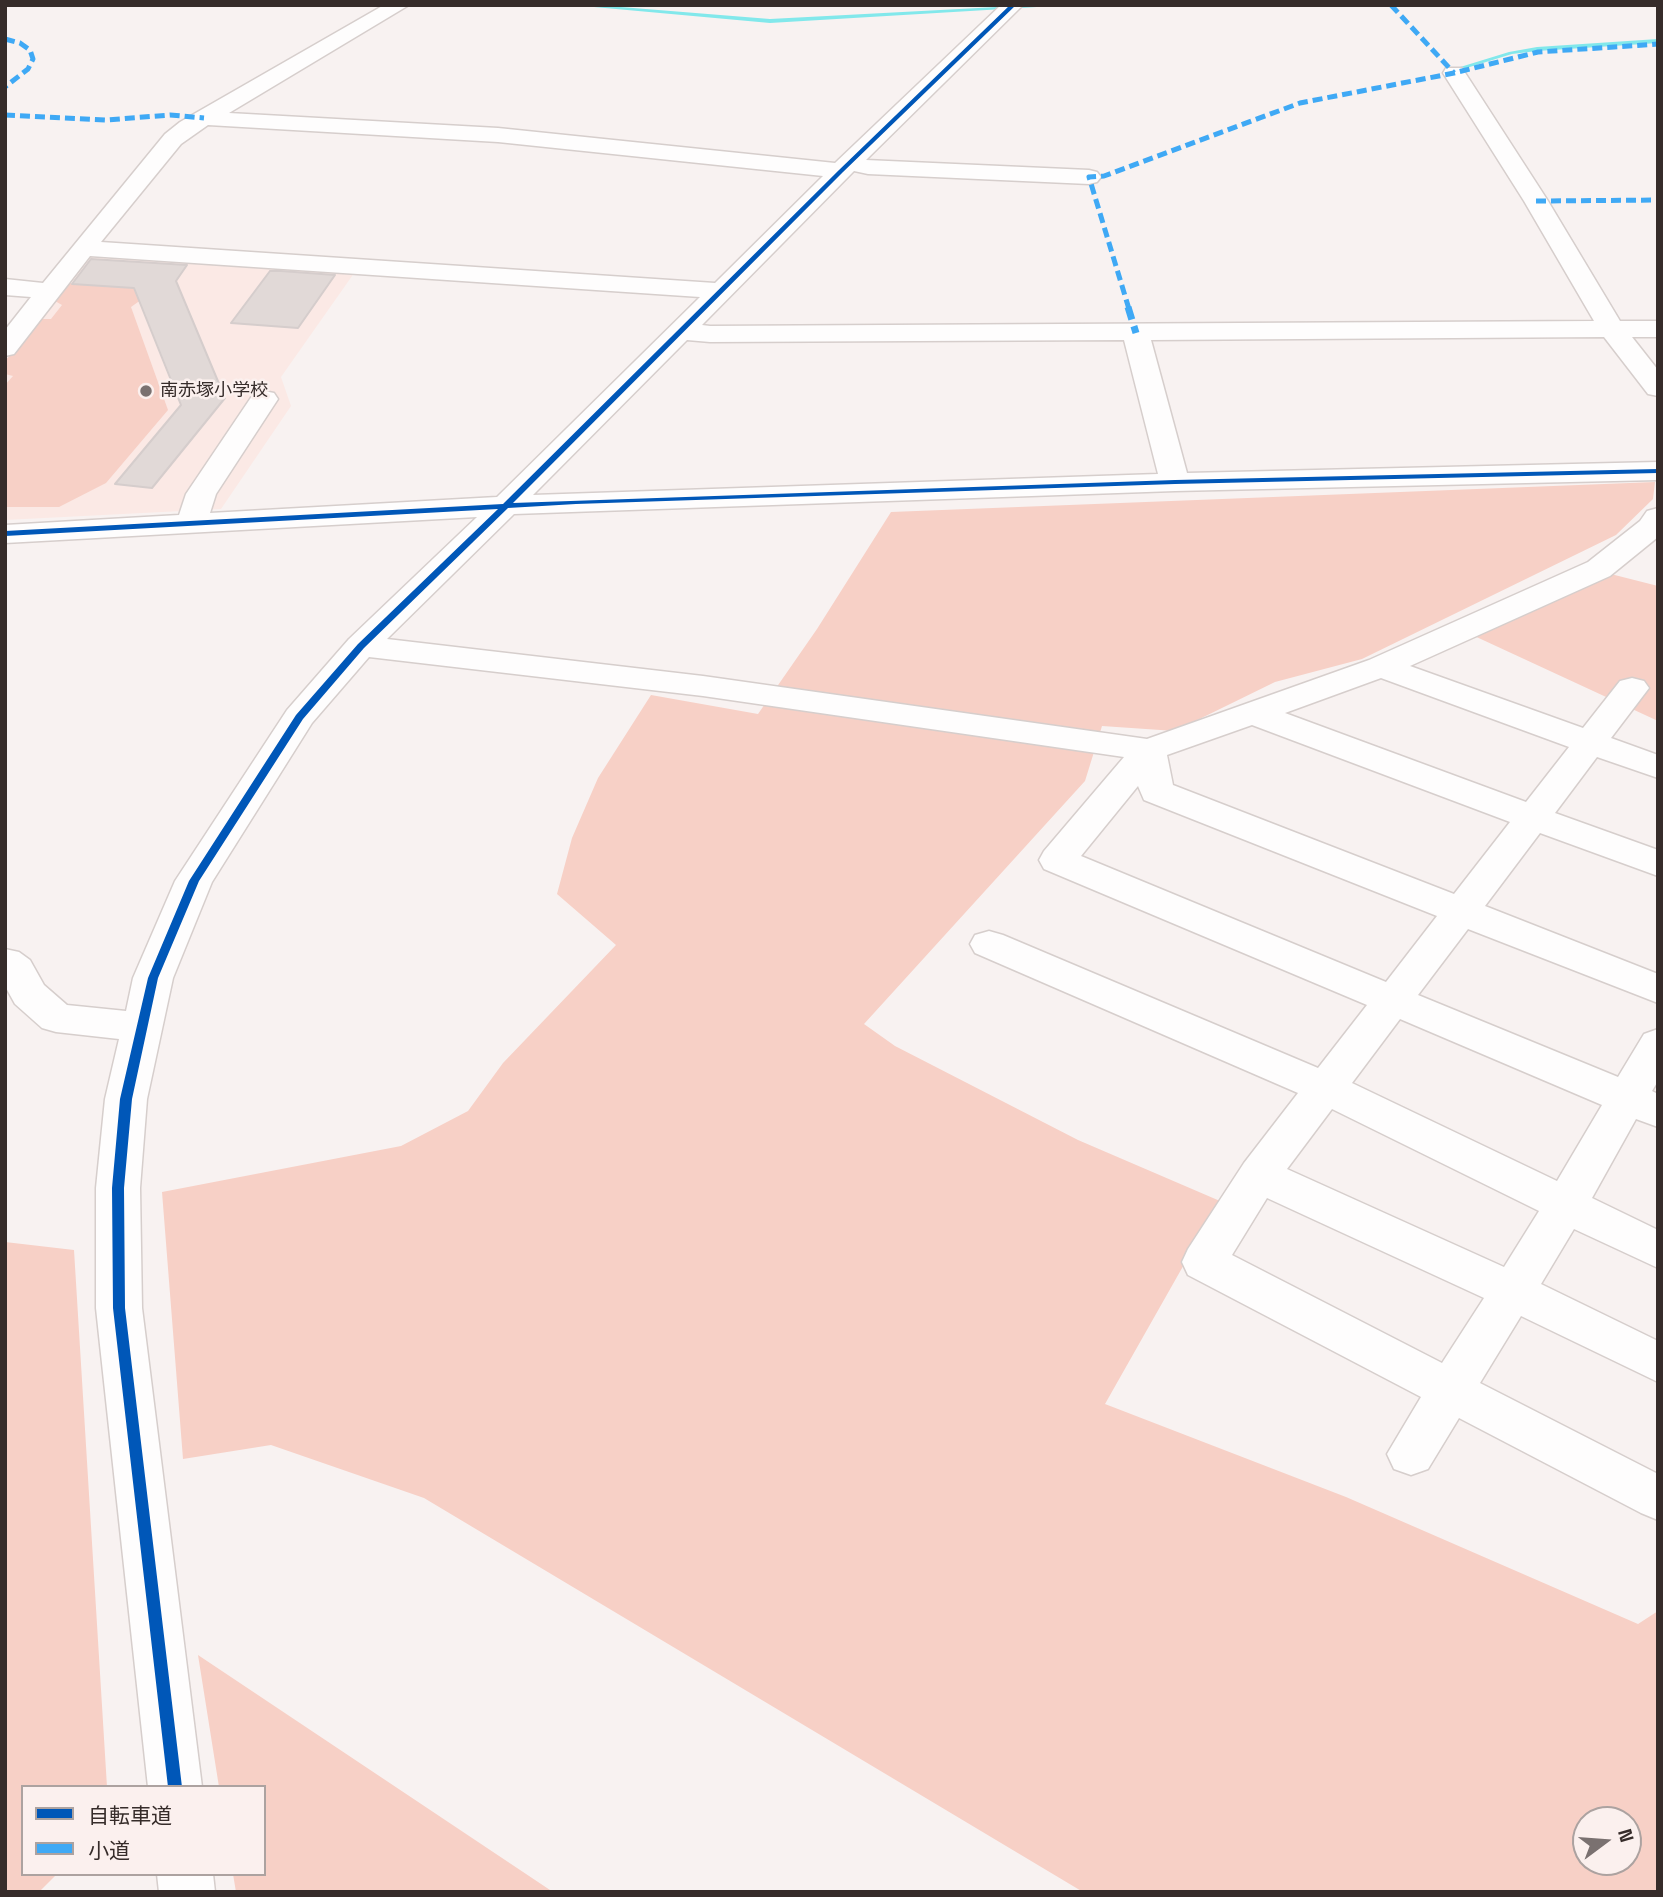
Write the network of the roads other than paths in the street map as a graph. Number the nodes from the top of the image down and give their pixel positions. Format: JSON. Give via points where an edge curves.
{"nodes":[{"id":1,"x":399,"y":5,"type":"edge"},
{"id":2,"x":1013,"y":5,"type":"edge"},
{"id":3,"x":1454,"y":73,"type":"dead end"},
{"id":4,"x":204,"y":118,"type":"junction"},
{"id":5,"x":845,"y":167,"type":"junction"},
{"id":6,"x":1089,"y":177,"type":"dead end"},
{"id":7,"x":83,"y":248,"type":"junction"},
{"id":8,"x":5,"y":287,"type":"edge"},
{"id":9,"x":51,"y":290,"type":"junction"},
{"id":10,"x":721,"y":291,"type":"junction"},
{"id":11,"x":1612,"y":330,"type":"junction"},
{"id":12,"x":1658,"y":330,"type":"edge"},
{"id":13,"x":680,"y":331,"type":"junction"},
{"id":14,"x":1136,"y":333,"type":"junction"},
{"id":15,"x":5,"y":348,"type":"edge"},
{"id":16,"x":1658,"y":388,"type":"edge"},
{"id":17,"x":264,"y":399,"type":"dead end"},
{"id":18,"x":1658,"y":471,"type":"edge"},
{"id":19,"x":1175,"y":482,"type":"junction"},
{"id":20,"x":505,"y":506,"type":"junction"},
{"id":21,"x":1658,"y":517,"type":"edge"},
{"id":22,"x":191,"y":523,"type":"junction"},
{"id":23,"x":5,"y":534,"type":"edge"},
{"id":24,"x":361,"y":646,"type":"junction"},
{"id":25,"x":1381,"y":667,"type":"junction"},
{"id":26,"x":1632,"y":688,"type":"dead end"},
{"id":27,"x":1253,"y":713,"type":"junction"},
{"id":28,"x":1590,"y":743,"type":"junction"},
{"id":29,"x":1149,"y":750,"type":"junction"},
{"id":30,"x":1658,"y":767,"type":"edge"},
{"id":31,"x":1533,"y":818,"type":"junction"},
{"id":32,"x":1658,"y":864,"type":"edge"},
{"id":33,"x":1461,"y":912,"type":"junction"},
{"id":34,"x":989,"y":944,"type":"dead end"},
{"id":35,"x":5,"y":962,"type":"edge"},
{"id":36,"x":1658,"y":989,"type":"edge"},
{"id":37,"x":1393,"y":1000,"type":"junction"},
{"id":38,"x":142,"y":1027,"type":"junction"},
{"id":39,"x":1658,"y":1044,"type":"edge"},
{"id":40,"x":1326,"y":1088,"type":"junction"},
{"id":41,"x":1642,"y":1105,"type":"edge"},
{"id":42,"x":1259,"y":1175,"type":"junction"},
{"id":43,"x":1566,"y":1205,"type":"junction"},
{"id":44,"x":1658,"y":1250,"type":"edge"},
{"id":45,"x":1512,"y":1291,"type":"junction"},
{"id":46,"x":1658,"y":1363,"type":"edge"},
{"id":47,"x":1450,"y":1388,"type":"junction"},
{"id":48,"x":1410,"y":1454,"type":"dead end"},
{"id":49,"x":1658,"y":1498,"type":"edge"},
{"id":50,"x":175,"y":1785,"type":"edge"}],
"edges":[{"from":1,"to":4,"type":"street"},
{"from":2,"to":5,"type":"street"},
{"from":3,"to":11,"type":"street"},
{"from":4,"to":5,"type":"street","via":[[498,135]]},
{"from":4,"to":7,"type":"street","via":[[173,139]]},
{"from":5,"to":6,"type":"street"},
{"from":5,"to":10,"type":"street"},
{"from":7,"to":9,"type":"street"},
{"from":7,"to":10,"type":"street"},
{"from":8,"to":9,"type":"street"},
{"from":9,"to":15,"type":"street"},
{"from":10,"to":13,"type":"street"},
{"from":11,"to":12,"type":"street"},
{"from":11,"to":14,"type":"street"},
{"from":11,"to":16,"type":"street"},
{"from":13,"to":14,"type":"street"},
{"from":13,"to":20,"type":"street"},
{"from":14,"to":19,"type":"street"},
{"from":17,"to":22,"type":"street","via":[[201,495]]},
{"from":18,"to":19,"type":"street"},
{"from":19,"to":20,"type":"street"},
{"from":20,"to":22,"type":"street"},
{"from":20,"to":24,"type":"street"},
{"from":21,"to":25,"type":"street","via":[[1652,527],[1599,569]]},
{"from":22,"to":23,"type":"street"},
{"from":24,"to":29,"type":"street","via":[[703,687]]},
{"from":24,"to":38,"type":"street","via":[[299,717],[194,881],[153,978]]},
{"from":25,"to":27,"type":"street"},
{"from":25,"to":28,"type":"street"},
{"from":26,"to":28,"type":"street"},
{"from":27,"to":29,"type":"street"},
{"from":27,"to":31,"type":"street"},
{"from":28,"to":30,"type":"street"},
{"from":28,"to":31,"type":"street"},
{"from":29,"to":33,"type":"street","via":[[1157,792]]},
{"from":29,"to":37,"type":"street","via":[[1057,860]]},
{"from":31,"to":32,"type":"street"},
{"from":31,"to":33,"type":"street"},
{"from":33,"to":36,"type":"street"},
{"from":33,"to":37,"type":"street"},
{"from":34,"to":40,"type":"street"},
{"from":35,"to":38,"type":"street","via":[[16,970],[29,994],[56,1018]]},
{"from":37,"to":40,"type":"street"},
{"from":37,"to":41,"type":"street"},
{"from":38,"to":50,"type":"street","via":[[127,1100],[118,1188],[119,1307]]},
{"from":39,"to":41,"type":"street"},
{"from":40,"to":42,"type":"street"},
{"from":40,"to":43,"type":"street"},
{"from":41,"to":43,"type":"street"},
{"from":42,"to":45,"type":"street"},
{"from":42,"to":47,"type":"street","via":[[1204,1262]]},
{"from":43,"to":44,"type":"street"},
{"from":43,"to":45,"type":"street"},
{"from":45,"to":46,"type":"street"},
{"from":45,"to":47,"type":"street"},
{"from":47,"to":48,"type":"street"},
{"from":47,"to":49,"type":"street"}]}
